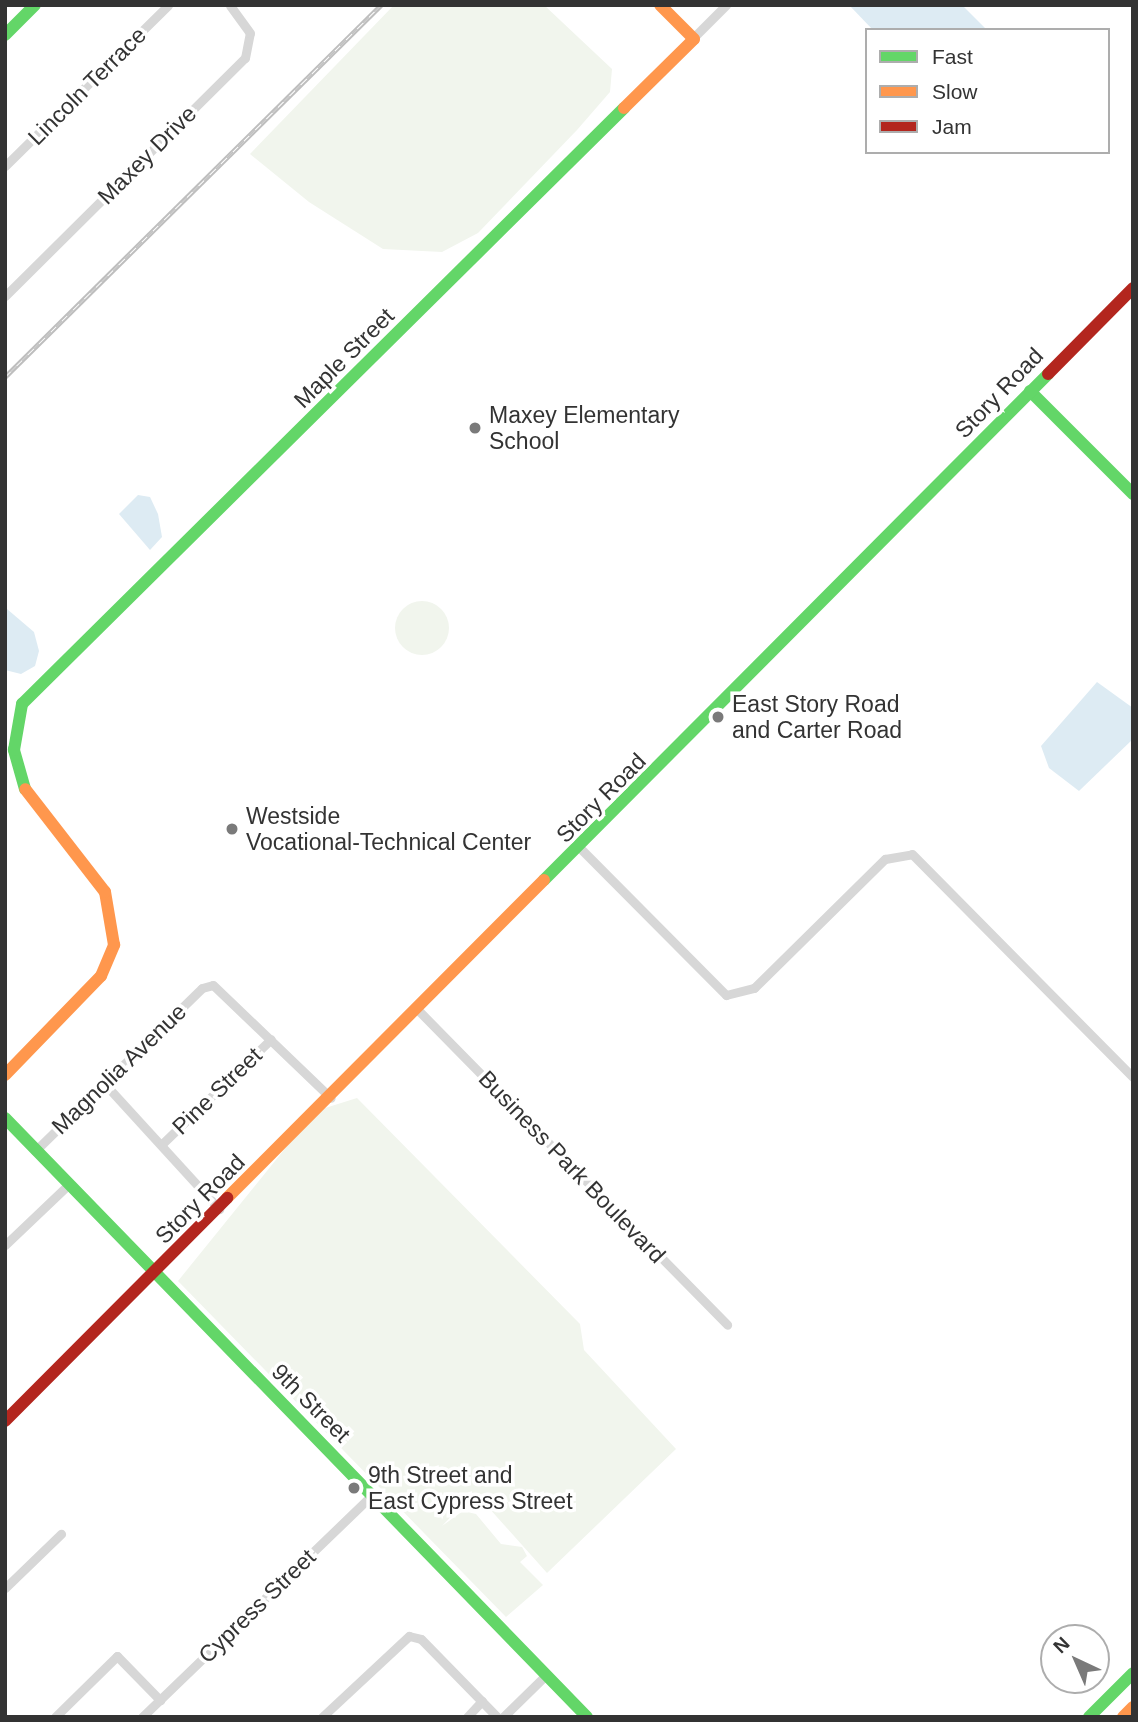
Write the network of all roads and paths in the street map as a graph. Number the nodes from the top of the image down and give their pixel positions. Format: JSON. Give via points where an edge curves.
{"nodes":[{"id":1,"x":35,"y":5,"type":"edge"},
{"id":2,"x":168,"y":5,"type":"edge"},
{"id":3,"x":230,"y":5,"type":"edge"},
{"id":4,"x":660,"y":5,"type":"edge"},
{"id":5,"x":726,"y":5,"type":"edge"},
{"id":6,"x":5,"y":35,"type":"edge"},
{"id":7,"x":693,"y":39,"type":"junction"},
{"id":8,"x":5,"y":166,"type":"edge"},
{"id":9,"x":1133,"y":288,"type":"edge"},
{"id":10,"x":5,"y":296,"type":"edge"},
{"id":11,"x":1030,"y":391,"type":"junction"},
{"id":12,"x":1133,"y":495,"type":"edge"},
{"id":13,"x":581,"y":849,"type":"junction"},
{"id":14,"x":416,"y":1008,"type":"junction"},
{"id":15,"x":271,"y":1039,"type":"junction"},
{"id":16,"x":5,"y":1075,"type":"edge"},
{"id":17,"x":1133,"y":1077,"type":"edge"},
{"id":18,"x":104,"y":1083,"type":"junction"},
{"id":19,"x":331,"y":1098,"type":"junction"},
{"id":20,"x":5,"y":1118,"type":"edge"},
{"id":21,"x":162,"y":1144,"type":"junction"},
{"id":22,"x":35,"y":1151,"type":"junction"},
{"id":23,"x":68,"y":1185,"type":"junction"},
{"id":24,"x":219,"y":1209,"type":"junction"},
{"id":25,"x":5,"y":1245,"type":"edge"},
{"id":26,"x":155,"y":1275,"type":"junction"},
{"id":27,"x":727,"y":1325,"type":"dead end"},
{"id":28,"x":5,"y":1421,"type":"edge"},
{"id":29,"x":372,"y":1495,"type":"junction"},
{"id":30,"x":61,"y":1534,"type":"dead end"},
{"id":31,"x":5,"y":1588,"type":"edge"},
{"id":32,"x":1133,"y":1673,"type":"edge"},
{"id":33,"x":546,"y":1675,"type":"junction"},
{"id":34,"x":160,"y":1700,"type":"junction"},
{"id":35,"x":482,"y":1701,"type":"junction"},
{"id":36,"x":1133,"y":1707,"type":"edge"},
{"id":37,"x":55,"y":1717,"type":"edge"},
{"id":38,"x":142,"y":1717,"type":"edge"},
{"id":39,"x":322,"y":1717,"type":"edge"},
{"id":40,"x":467,"y":1717,"type":"edge"},
{"id":41,"x":497,"y":1717,"type":"edge"},
{"id":42,"x":503,"y":1717,"type":"edge"},
{"id":43,"x":587,"y":1717,"type":"edge"},
{"id":44,"x":1088,"y":1717,"type":"edge"},
{"id":45,"x":1123,"y":1717,"type":"edge"}],
"edges":[{"from":1,"to":6,"type":"main road"},
{"from":2,"to":8,"type":"street","name":"Lincoln Terrace"},
{"from":3,"to":10,"type":"street","name":"Maxey Drive","via":[[250,33],[245,58]]},
{"from":4,"to":7,"type":"main road"},
{"from":5,"to":7,"type":"street"},
{"from":7,"to":16,"type":"main road","name":"Maple Street","via":[[22,704],[14,750],[20,780],[37,811],[105,892],[114,945],[101,976]]},
{"from":9,"to":11,"type":"main road","name":"Story Road"},
{"from":11,"to":12,"type":"main road"},
{"from":11,"to":13,"type":"main road","name":"Story Road"},
{"from":13,"to":14,"type":"main road","name":"Story Road"},
{"from":13,"to":17,"type":"street","via":[[726,995],[754,988],[885,859],[912,854]]},
{"from":14,"to":19,"type":"main road","name":"Story Road"},
{"from":14,"to":27,"type":"street","name":"Business Park Boulevard"},
{"from":15,"to":18,"type":"street","name":"Magnolia Avenue","via":[[223,990],[202,988]]},
{"from":15,"to":19,"type":"street"},
{"from":15,"to":21,"type":"street","name":"Pine Street"},
{"from":18,"to":21,"type":"street"},
{"from":18,"to":22,"type":"street","name":"Magnolia Avenue"},
{"from":19,"to":24,"type":"main road","name":"Story Road"},
{"from":20,"to":22,"type":"main road","name":"9th Street"},
{"from":21,"to":24,"type":"street"},
{"from":22,"to":23,"type":"main road","name":"9th Street"},
{"from":23,"to":25,"type":"street"},
{"from":23,"to":26,"type":"main road","name":"9th Street"},
{"from":24,"to":26,"type":"main road","name":"Story Road"},
{"from":26,"to":28,"type":"main road","name":"Story Road"},
{"from":26,"to":29,"type":"main road","name":"9th Street"},
{"from":29,"to":33,"type":"main road","name":"9th Street"},
{"from":29,"to":34,"type":"street","name":"Cypress Street"},
{"from":30,"to":31,"type":"street"},
{"from":32,"to":44,"type":"main road"},
{"from":33,"to":42,"type":"street"},
{"from":33,"to":43,"type":"main road","name":"9th Street"},
{"from":34,"to":37,"type":"street","via":[[117,1656]]},
{"from":34,"to":38,"type":"street","name":"Cypress Street"},
{"from":35,"to":39,"type":"street","via":[[421,1639],[409,1636]]},
{"from":35,"to":40,"type":"street"},
{"from":35,"to":41,"type":"street"},
{"from":36,"to":45,"type":"main road"}]}
